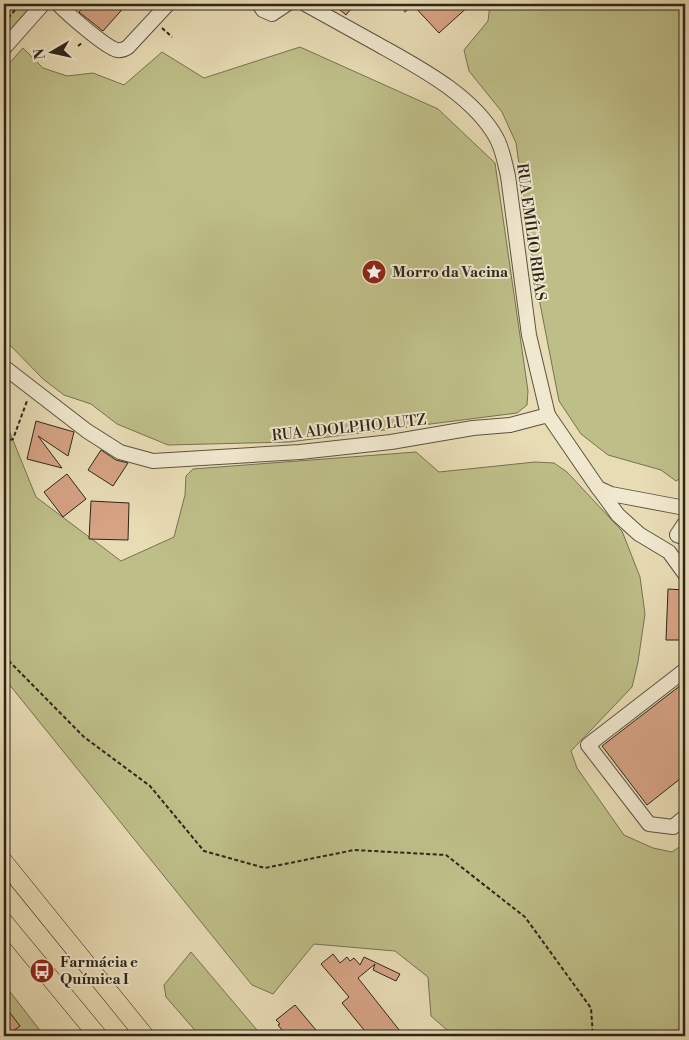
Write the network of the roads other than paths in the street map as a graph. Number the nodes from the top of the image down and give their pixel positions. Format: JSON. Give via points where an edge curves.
{"nodes":[{"id":1,"x":43,"y":4,"type":"edge"},
{"id":2,"x":168,"y":4,"type":"edge"},
{"id":3,"x":259,"y":4,"type":"edge"},
{"id":4,"x":287,"y":4,"type":"edge"},
{"id":5,"x":305,"y":4,"type":"edge"},
{"id":6,"x":63,"y":6,"type":"edge"},
{"id":7,"x":4,"y":48,"type":"edge"},
{"id":8,"x":4,"y":367,"type":"edge"},
{"id":9,"x":548,"y":416,"type":"junction"},
{"id":10,"x":598,"y":488,"type":"junction"},
{"id":11,"x":685,"y":508,"type":"edge"},
{"id":12,"x":685,"y":523,"type":"edge"},
{"id":13,"x":685,"y":538,"type":"edge"},
{"id":14,"x":685,"y":574,"type":"edge"},
{"id":15,"x":685,"y":670,"type":"edge"},
{"id":16,"x":685,"y":817,"type":"edge"},
{"id":17,"x":4,"y":862,"type":"edge"},
{"id":18,"x":4,"y":922,"type":"edge"},
{"id":19,"x":98,"y":1036,"type":"edge"},
{"id":20,"x":145,"y":1036,"type":"edge"}],
"edges":[{"from":1,"to":7,"type":"lane"},
{"from":2,"to":6,"type":"lane","via":[[128,47],[120,50],[92,34]]},
{"from":3,"to":4,"type":"lane","via":[[272,14]]},
{"from":5,"to":9,"type":"lane","name":"RUA EMÍLIO RIBAS","via":[[440,82],[473,108],[496,138],[508,176],[529,335]]},
{"from":8,"to":9,"type":"lane","name":"RUA ADOLPHO LUTZ","via":[[31,390],[120,452],[153,460],[300,452],[391,442],[510,425]]},
{"from":9,"to":10,"type":"lane"},
{"from":10,"to":11,"type":"lane","via":[[611,494]]},
{"from":10,"to":14,"type":"lane","via":[[618,515],[639,534],[669,552]]},
{"from":12,"to":13,"type":"lane","via":[[677,535]]},
{"from":15,"to":16,"type":"lane","via":[[588,745],[649,824],[673,827]]},
{"from":17,"to":20,"type":"main road"},
{"from":18,"to":19,"type":"main road"}]}
